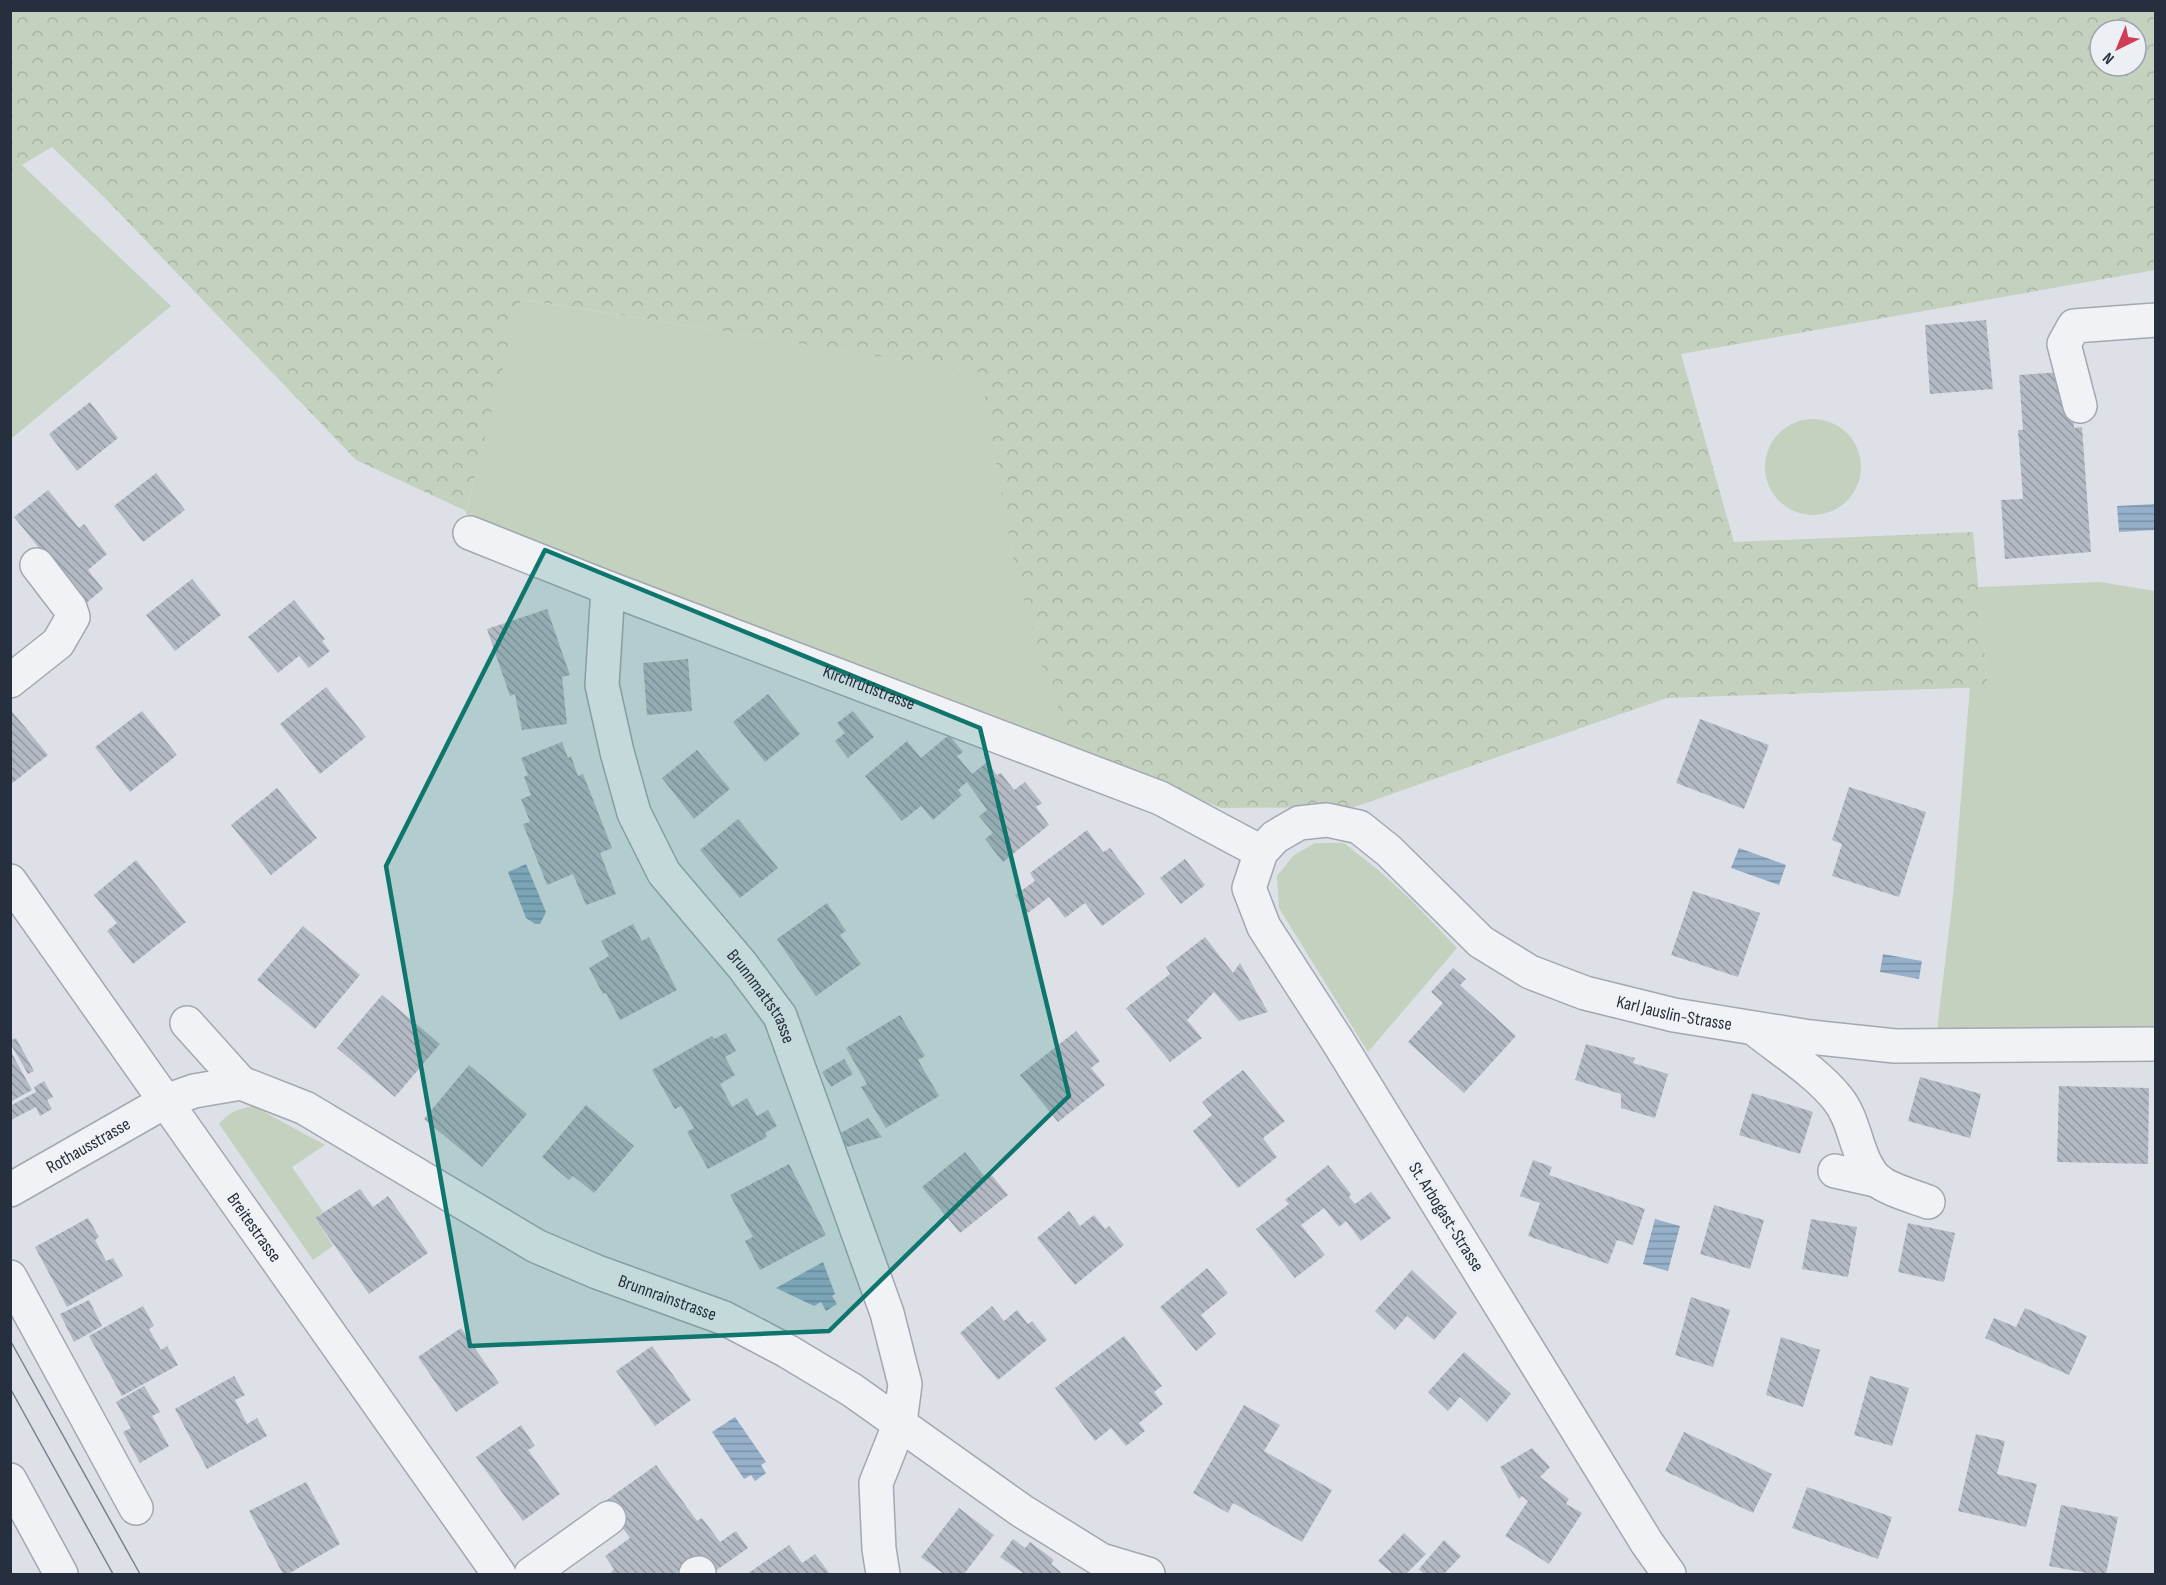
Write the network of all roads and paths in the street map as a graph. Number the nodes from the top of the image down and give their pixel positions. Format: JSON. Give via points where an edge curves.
{"nodes":[{"id":1,"x":2156,"y":320,"type":"edge"},
{"id":2,"x":2080,"y":406,"type":"dead end"},
{"id":3,"x":470,"y":533,"type":"dead end"},
{"id":4,"x":37,"y":565,"type":"dead end"},
{"id":5,"x":608,"y":588,"type":"junction"},
{"id":6,"x":10,"y":681,"type":"edge"},
{"id":7,"x":1261,"y":852,"type":"junction"},
{"id":8,"x":10,"y":881,"type":"edge"},
{"id":9,"x":187,"y":1023,"type":"dead end"},
{"id":10,"x":1754,"y":1029,"type":"junction"},
{"id":11,"x":2156,"y":1044,"type":"edge"},
{"id":12,"x":241,"y":1083,"type":"junction"},
{"id":13,"x":166,"y":1101,"type":"junction"},
{"id":14,"x":1835,"y":1171,"type":"dead end"},
{"id":15,"x":1879,"y":1181,"type":"junction"},
{"id":16,"x":10,"y":1190,"type":"edge"},
{"id":17,"x":1928,"y":1202,"type":"dead end"},
{"id":18,"x":10,"y":1277,"type":"edge"},
{"id":19,"x":900,"y":1423,"type":"junction"},
{"id":20,"x":10,"y":1480,"type":"edge"},
{"id":21,"x":136,"y":1508,"type":"dead end"},
{"id":22,"x":609,"y":1518,"type":"dead end"},
{"id":23,"x":61,"y":1575,"type":"edge"},
{"id":24,"x":499,"y":1575,"type":"edge"},
{"id":25,"x":531,"y":1575,"type":"edge"},
{"id":26,"x":883,"y":1575,"type":"edge"},
{"id":27,"x":1148,"y":1575,"type":"edge"},
{"id":28,"x":1669,"y":1575,"type":"edge"}],
"edges":[{"from":1,"to":2,"type":"street","via":[[2074,326],[2064,344]]},
{"from":3,"to":5,"type":"street","name":"Kirchrütistrasse"},
{"from":4,"to":6,"type":"street","via":[[73,617],[58,643]]},
{"from":5,"to":7,"type":"street","name":"Kirchrütistrasse","via":[[1160,798]]},
{"from":5,"to":19,"type":"street","name":"Brunnmattstrasse","via":[[602,684],[634,813],[664,873],[780,1016],[890,1323],[905,1384]]},
{"from":7,"to":10,"type":"street","name":"Karl Jauslin-Strasse","via":[[1275,837],[1299,823],[1327,820],[1359,827],[1389,851],[1480,942],[1530,972],[1586,993],[1652,1010]]},
{"from":7,"to":28,"type":"street","name":"St. Arbogast-Strasse","via":[[1249,888],[1264,927]]},
{"from":8,"to":13,"type":"street","name":"Breitestrasse"},
{"from":9,"to":12,"type":"street"},
{"from":10,"to":11,"type":"street","name":"Karl Jauslin-Strasse","via":[[1895,1046]]},
{"from":10,"to":15,"type":"street","via":[[1838,1098],[1856,1134],[1865,1164]]},
{"from":12,"to":13,"type":"street","via":[[194,1091]]},
{"from":12,"to":19,"type":"street","name":"Brunnrainstrasse","via":[[305,1108],[536,1246],[735,1323],[842,1384]]},
{"from":13,"to":16,"type":"street","name":"Rothausstrasse"},
{"from":13,"to":24,"type":"street","name":"Breitestrasse"},
{"from":14,"to":15,"type":"street"},
{"from":15,"to":17,"type":"street"},
{"from":18,"to":21,"type":"street"},
{"from":19,"to":26,"type":"street","name":"Brunnmattstrasse","via":[[876,1483]]},
{"from":19,"to":27,"type":"street","name":"Brunnrainstrasse","via":[[1022,1511],[1101,1560]]},
{"from":20,"to":23,"type":"street"},
{"from":22,"to":25,"type":"street"}]}
